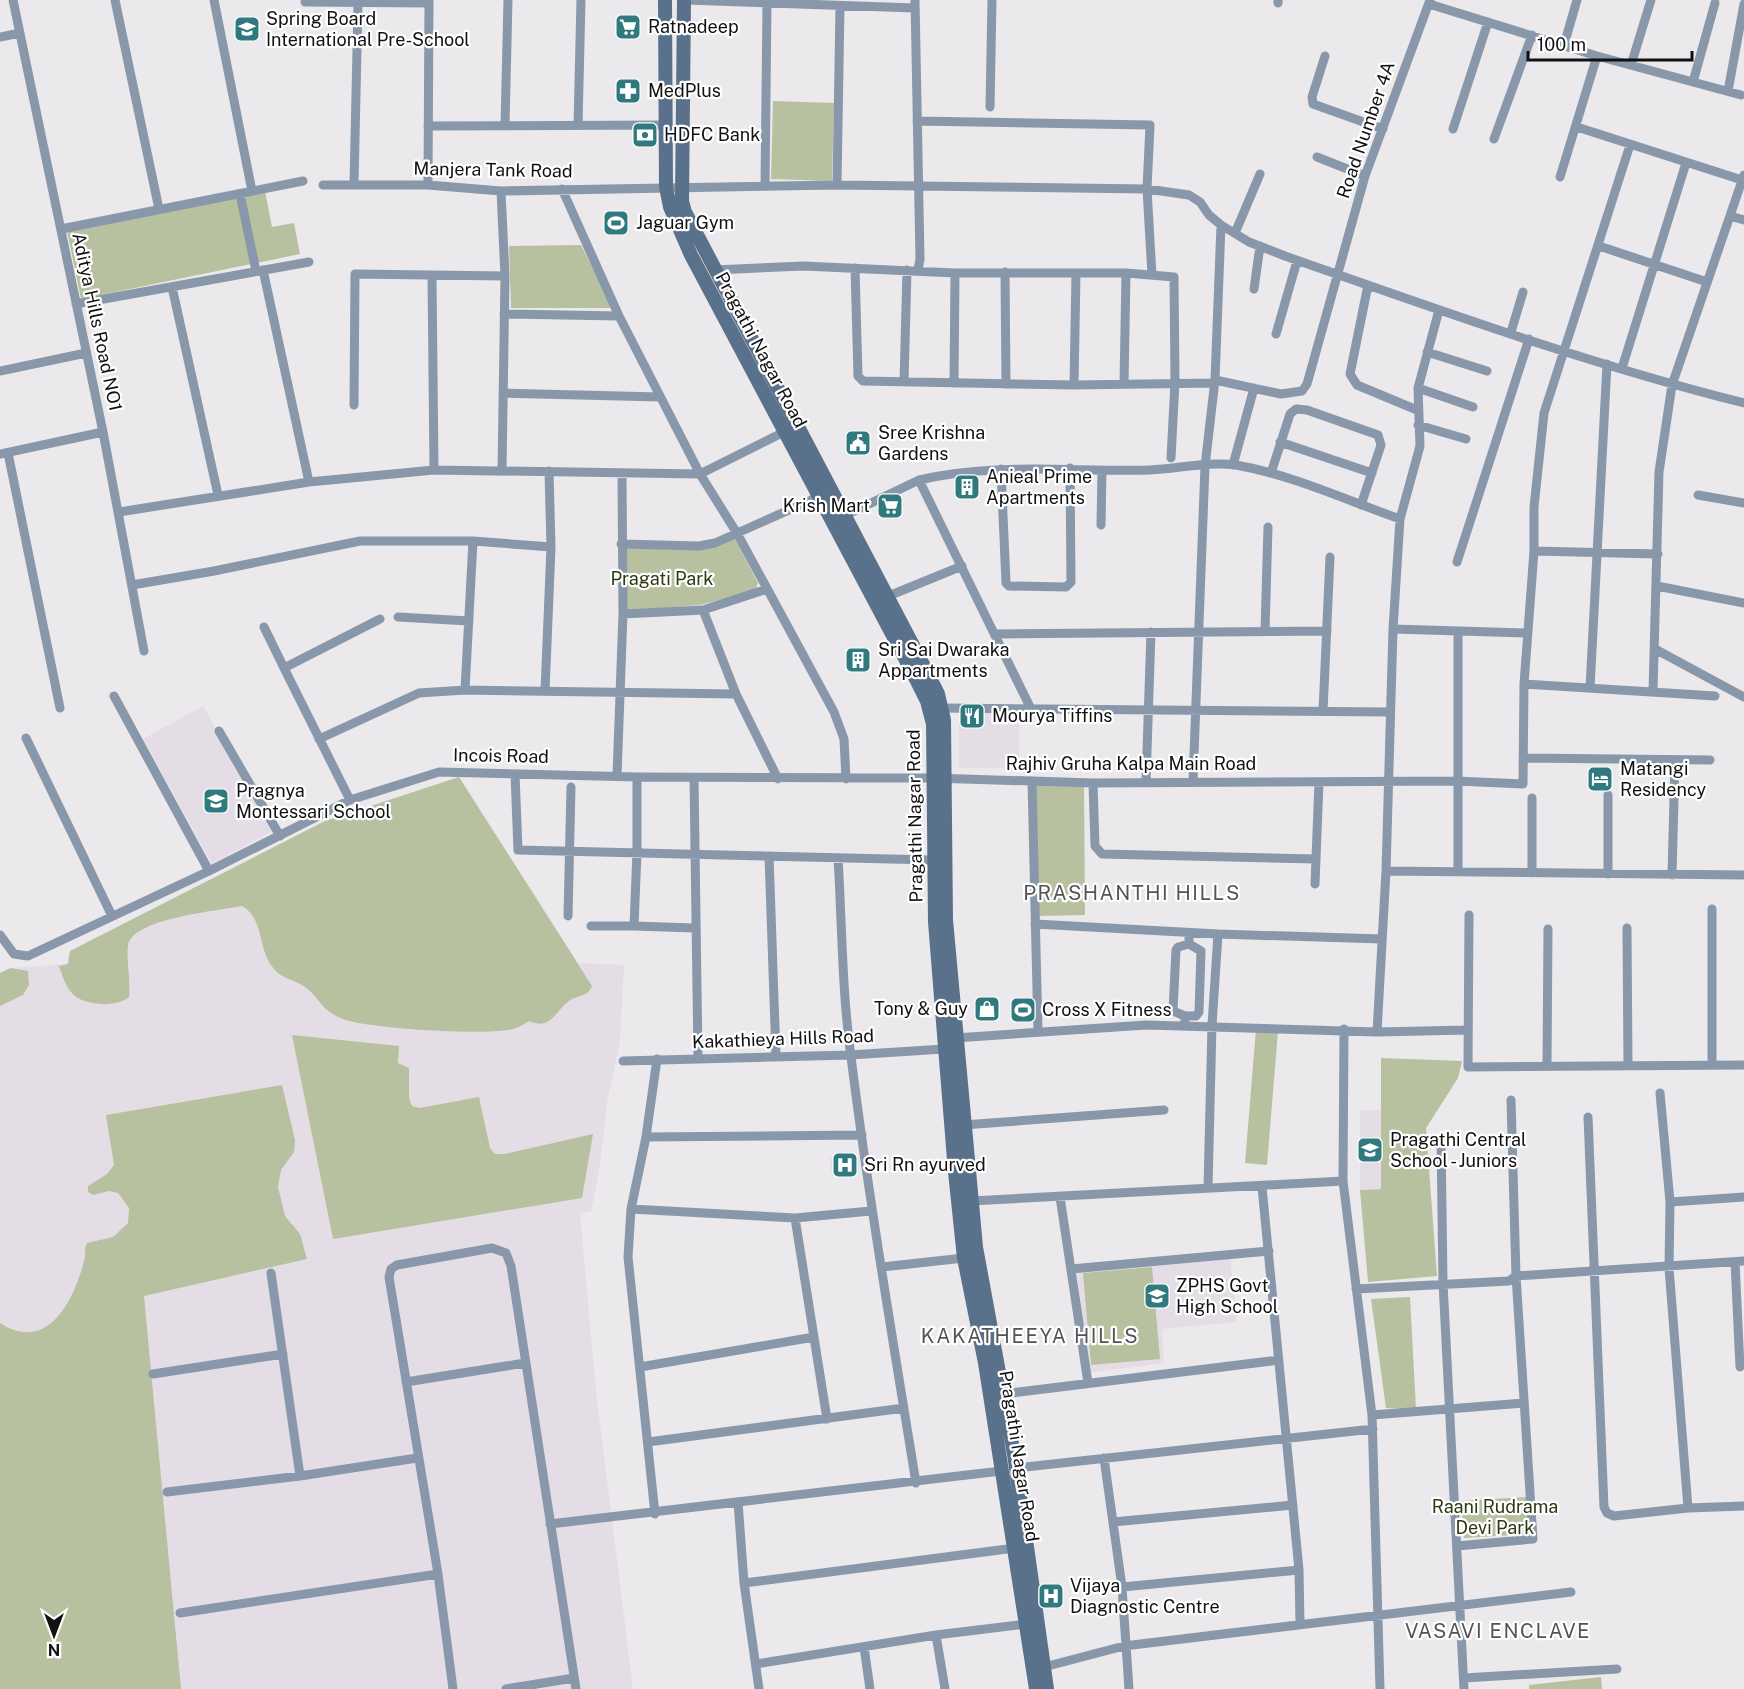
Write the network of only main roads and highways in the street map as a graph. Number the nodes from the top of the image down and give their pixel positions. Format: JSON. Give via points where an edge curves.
{"nodes":[{"id":1,"x":666,"y":0,"type":"edge"},
{"id":2,"x":685,"y":0,"type":"edge"},
{"id":3,"x":937,"y":779,"type":"junction"},
{"id":4,"x":1036,"y":1689,"type":"edge"},
{"id":5,"x":1047,"y":1689,"type":"edge"}],
"edges":[{"from":1,"to":3,"type":"main road","name":"Pragathi Nagar Road","via":[[666,187],[670,207],[691,255],[927,701],[933,724]]},
{"from":2,"to":3,"type":"main road","name":"Pragathi Nagar Road","via":[[685,212],[931,680],[942,708],[945,742]]},
{"from":3,"to":4,"type":"main road","name":"Pragathi Nagar Road","via":[[934,922],[964,1258],[1016,1548]]},
{"from":3,"to":5,"type":"main road","name":"Pragathi Nagar Road","via":[[955,1038],[976,1247],[1016,1468]]}]}
